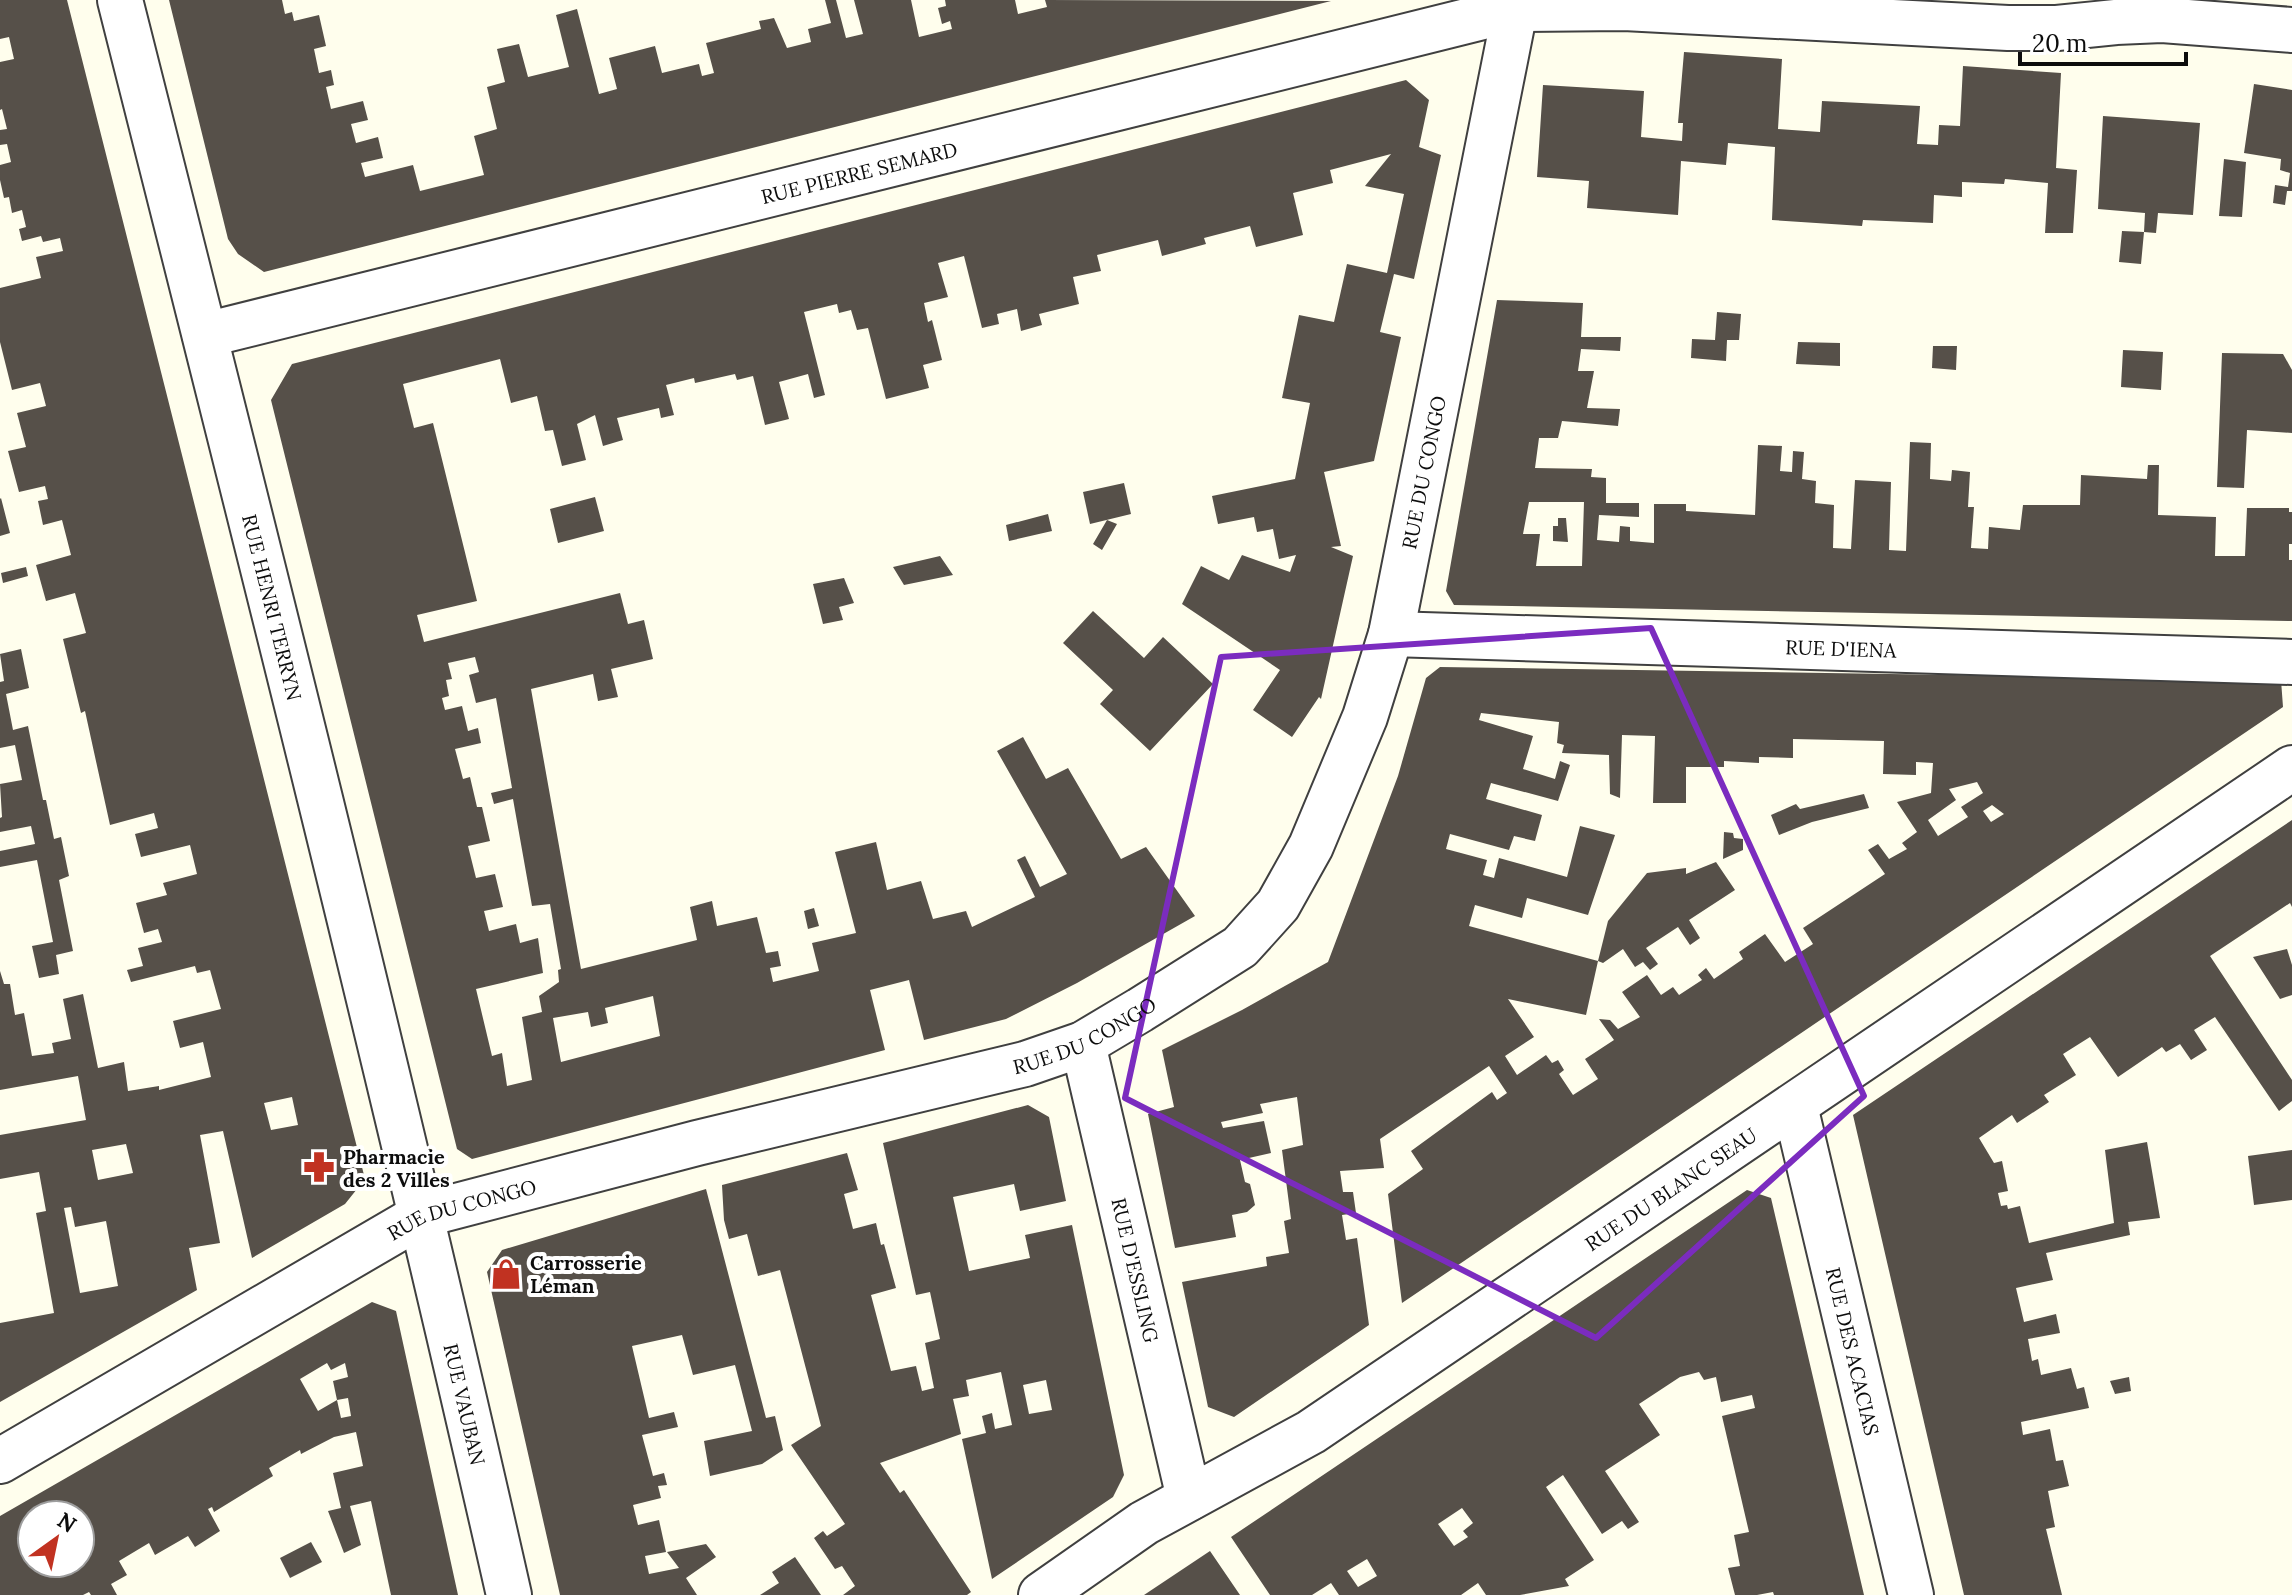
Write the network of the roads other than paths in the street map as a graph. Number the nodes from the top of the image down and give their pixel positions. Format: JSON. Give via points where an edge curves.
{"nodes":[{"id":1,"x":120,"y":0,"type":"edge"},
{"id":2,"x":1516,"y":4,"type":"edge"},
{"id":3,"x":2292,"y":30,"type":"edge"},
{"id":4,"x":205,"y":335,"type":"junction"},
{"id":5,"x":1391,"y":634,"type":"junction"},
{"id":6,"x":2292,"y":662,"type":"edge"},
{"id":7,"x":2292,"y":768,"type":"edge"},
{"id":8,"x":1083,"y":1044,"type":"junction"},
{"id":9,"x":1795,"y":1106,"type":"junction"},
{"id":10,"x":422,"y":1215,"type":"junction"},
{"id":11,"x":0,"y":1461,"type":"edge"},
{"id":12,"x":1189,"y":1498,"type":"junction"},
{"id":13,"x":509,"y":1595,"type":"edge"},
{"id":14,"x":1041,"y":1595,"type":"edge"},
{"id":15,"x":1911,"y":1595,"type":"edge"}],
"edges":[{"from":1,"to":4,"type":"street","name":"RUE HENRI TERRYN"},
{"from":2,"to":3,"type":"street","name":"RUE PIERRE SEMARD","via":[[2008,28],[2162,20]]},
{"from":2,"to":4,"type":"street","name":"RUE PIERRE SEMARD"},
{"from":2,"to":5,"type":"street","name":"RUE DU CONGO"},
{"from":4,"to":10,"type":"street","name":"RUE HENRI TERRYN"},
{"from":5,"to":6,"type":"street","name":"RUE D'IENA"},
{"from":5,"to":8,"type":"street","name":"RUE DU CONGO","via":[[1365,717],[1311,846],[1278,905],[1240,947]]},
{"from":7,"to":9,"type":"street","name":"RUE DU BLANC SEAU"},
{"from":8,"to":10,"type":"street","name":"RUE DU CONGO","via":[[1025,1064]]},
{"from":8,"to":12,"type":"street","name":"RUE D'ESSLING"},
{"from":9,"to":12,"type":"street","name":"RUE DU BLANC SEAU","via":[[1311,1432]]},
{"from":9,"to":15,"type":"street","name":"RUE DES ACACIAS"},
{"from":10,"to":11,"type":"street","name":"RUE DU CONGO"},
{"from":10,"to":13,"type":"street","name":"RUE VAUBAN"},
{"from":12,"to":14,"type":"street","name":"RUE DU BLANC SEAU"}]}
